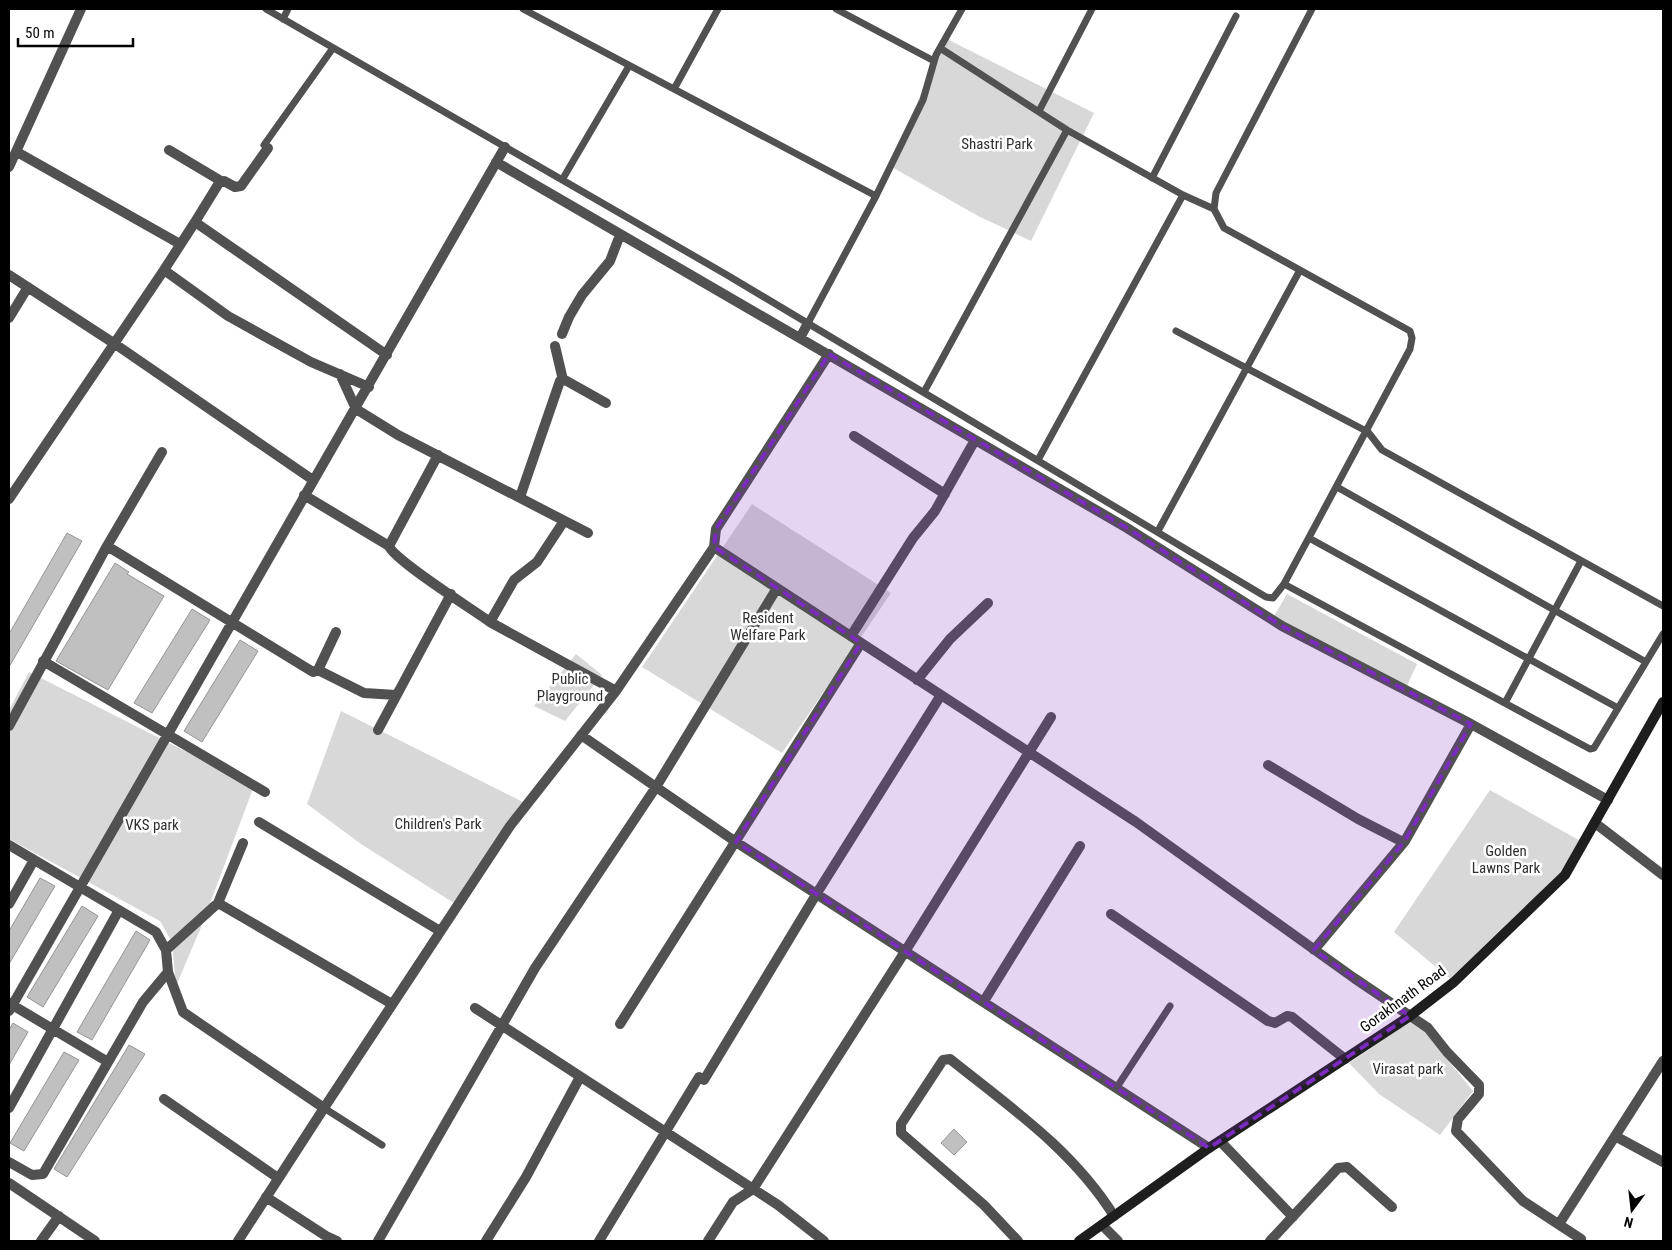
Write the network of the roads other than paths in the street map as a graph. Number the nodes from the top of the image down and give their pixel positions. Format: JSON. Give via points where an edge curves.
{"nodes":[{"id":1,"x":81,"y":9,"type":"edge"},
{"id":2,"x":266,"y":9,"type":"edge"},
{"id":3,"x":288,"y":9,"type":"edge"},
{"id":4,"x":523,"y":9,"type":"edge"},
{"id":5,"x":718,"y":9,"type":"edge"},
{"id":6,"x":836,"y":9,"type":"edge"},
{"id":7,"x":962,"y":9,"type":"edge"},
{"id":8,"x":1092,"y":9,"type":"edge"},
{"id":9,"x":1312,"y":9,"type":"edge"},
{"id":10,"x":1236,"y":16,"type":"dead end"},
{"id":11,"x":283,"y":18,"type":"junction"},
{"id":12,"x":333,"y":48,"type":"junction"},
{"id":13,"x":940,"y":48,"type":"junction"},
{"id":14,"x":934,"y":61,"type":"junction"},
{"id":15,"x":629,"y":66,"type":"junction"},
{"id":16,"x":674,"y":89,"type":"junction"},
{"id":17,"x":1039,"y":111,"type":"junction"},
{"id":18,"x":1067,"y":130,"type":"junction"},
{"id":19,"x":266,"y":146,"type":"joint"},
{"id":20,"x":505,"y":147,"type":"junction"},
{"id":21,"x":169,"y":150,"type":"dead end"},
{"id":22,"x":16,"y":152,"type":"junction"},
{"id":23,"x":496,"y":162,"type":"junction"},
{"id":24,"x":9,"y":167,"type":"edge"},
{"id":25,"x":1152,"y":178,"type":"junction"},
{"id":26,"x":562,"y":180,"type":"junction"},
{"id":27,"x":220,"y":182,"type":"junction"},
{"id":28,"x":876,"y":196,"type":"junction"},
{"id":29,"x":1183,"y":196,"type":"junction"},
{"id":30,"x":1214,"y":209,"type":"junction"},
{"id":31,"x":195,"y":222,"type":"junction"},
{"id":32,"x":620,"y":235,"type":"junction"},
{"id":33,"x":180,"y":244,"type":"junction"},
{"id":34,"x":164,"y":270,"type":"junction"},
{"id":35,"x":1300,"y":270,"type":"junction"},
{"id":36,"x":9,"y":275,"type":"edge"},
{"id":37,"x":28,"y":287,"type":"junction"},
{"id":38,"x":9,"y":318,"type":"edge"},
{"id":39,"x":808,"y":323,"type":"junction"},
{"id":40,"x":1176,"y":331,"type":"dead end"},
{"id":41,"x":562,"y":334,"type":"dead end"},
{"id":42,"x":800,"y":338,"type":"junction"},
{"id":43,"x":115,"y":344,"type":"junction"},
{"id":44,"x":554,"y":346,"type":"dead end"},
{"id":45,"x":829,"y":354,"type":"junction"},
{"id":46,"x":387,"y":355,"type":"junction"},
{"id":47,"x":1246,"y":369,"type":"junction"},
{"id":48,"x":340,"y":374,"type":"junction"},
{"id":49,"x":563,"y":380,"type":"junction"},
{"id":50,"x":368,"y":387,"type":"junction"},
{"id":51,"x":924,"y":392,"type":"junction"},
{"id":52,"x":606,"y":404,"type":"dead end"},
{"id":53,"x":356,"y":409,"type":"junction"},
{"id":54,"x":1368,"y":432,"type":"junction"},
{"id":55,"x":854,"y":436,"type":"dead end"},
{"id":56,"x":975,"y":440,"type":"junction"},
{"id":57,"x":162,"y":452,"type":"dead end"},
{"id":58,"x":438,"y":455,"type":"junction"},
{"id":59,"x":1038,"y":460,"type":"junction"},
{"id":60,"x":313,"y":480,"type":"junction"},
{"id":61,"x":1337,"y":487,"type":"junction"},
{"id":62,"x":945,"y":494,"type":"junction"},
{"id":63,"x":304,"y":495,"type":"junction"},
{"id":64,"x":520,"y":497,"type":"junction"},
{"id":65,"x":9,"y":499,"type":"edge"},
{"id":66,"x":564,"y":521,"type":"junction"},
{"id":67,"x":1158,"y":531,"type":"junction"},
{"id":68,"x":588,"y":533,"type":"dead end"},
{"id":69,"x":1309,"y":538,"type":"junction"},
{"id":70,"x":107,"y":546,"type":"junction"},
{"id":71,"x":389,"y":546,"type":"junction"},
{"id":72,"x":714,"y":547,"type":"junction"},
{"id":73,"x":1581,"y":561,"type":"junction"},
{"id":74,"x":1284,"y":584,"type":"junction"},
{"id":75,"x":777,"y":588,"type":"junction"},
{"id":76,"x":451,"y":594,"type":"junction"},
{"id":77,"x":988,"y":603,"type":"dead end"},
{"id":78,"x":1663,"y":606,"type":"edge"},
{"id":79,"x":1555,"y":610,"type":"junction"},
{"id":80,"x":490,"y":622,"type":"junction"},
{"id":81,"x":231,"y":624,"type":"junction"},
{"id":82,"x":336,"y":632,"type":"dead end"},
{"id":83,"x":1663,"y":634,"type":"edge"},
{"id":84,"x":851,"y":636,"type":"junction"},
{"id":85,"x":861,"y":643,"type":"junction"},
{"id":86,"x":1530,"y":659,"type":"junction"},
{"id":87,"x":44,"y":661,"type":"junction"},
{"id":88,"x":1646,"y":662,"type":"junction"},
{"id":89,"x":318,"y":670,"type":"junction"},
{"id":90,"x":917,"y":680,"type":"junction"},
{"id":91,"x":616,"y":691,"type":"junction"},
{"id":92,"x":396,"y":695,"type":"junction"},
{"id":93,"x":941,"y":695,"type":"junction"},
{"id":94,"x":1663,"y":702,"type":"edge"},
{"id":95,"x":1505,"y":703,"type":"junction"},
{"id":96,"x":1618,"y":708,"type":"junction"},
{"id":97,"x":1051,"y":717,"type":"dead end"},
{"id":98,"x":1472,"y":724,"type":"junction"},
{"id":99,"x":9,"y":726,"type":"edge"},
{"id":100,"x":378,"y":730,"type":"dead end"},
{"id":101,"x":168,"y":734,"type":"junction"},
{"id":102,"x":581,"y":735,"type":"junction"},
{"id":103,"x":1030,"y":753,"type":"junction"},
{"id":104,"x":1268,"y":765,"type":"dead end"},
{"id":105,"x":656,"y":787,"type":"junction"},
{"id":106,"x":265,"y":792,"type":"dead end"},
{"id":107,"x":1608,"y":800,"type":"junction"},
{"id":108,"x":259,"y":822,"type":"dead end"},
{"id":109,"x":1595,"y":823,"type":"junction"},
{"id":110,"x":1405,"y":841,"type":"junction"},
{"id":111,"x":736,"y":842,"type":"junction"},
{"id":112,"x":243,"y":843,"type":"dead end"},
{"id":113,"x":9,"y":845,"type":"edge"},
{"id":114,"x":1080,"y":846,"type":"dead end"},
{"id":115,"x":34,"y":860,"type":"junction"},
{"id":116,"x":1663,"y":875,"type":"edge"},
{"id":117,"x":80,"y":887,"type":"junction"},
{"id":118,"x":816,"y":894,"type":"junction"},
{"id":119,"x":218,"y":903,"type":"junction"},
{"id":120,"x":9,"y":904,"type":"edge"},
{"id":121,"x":119,"y":910,"type":"junction"},
{"id":122,"x":1111,"y":914,"type":"dead end"},
{"id":123,"x":440,"y":931,"type":"junction"},
{"id":124,"x":166,"y":950,"type":"junction"},
{"id":125,"x":906,"y":950,"type":"junction"},
{"id":126,"x":1314,"y":950,"type":"junction"},
{"id":127,"x":168,"y":972,"type":"junction"},
{"id":128,"x":984,"y":1001,"type":"junction"},
{"id":129,"x":392,"y":1004,"type":"junction"},
{"id":130,"x":10,"y":1006,"type":"edge"},
{"id":131,"x":1170,"y":1006,"type":"dead end"},
{"id":132,"x":475,"y":1008,"type":"dead end"},
{"id":133,"x":1410,"y":1016,"type":"junction"},
{"id":134,"x":620,"y":1024,"type":"dead end"},
{"id":135,"x":502,"y":1026,"type":"junction"},
{"id":136,"x":53,"y":1029,"type":"junction"},
{"id":137,"x":1345,"y":1059,"type":"junction"},
{"id":138,"x":1663,"y":1061,"type":"edge"},
{"id":139,"x":108,"y":1062,"type":"junction"},
{"id":140,"x":580,"y":1077,"type":"junction"},
{"id":141,"x":1117,"y":1087,"type":"junction"},
{"id":142,"x":164,"y":1099,"type":"dead end"},
{"id":143,"x":9,"y":1108,"type":"edge"},
{"id":144,"x":324,"y":1108,"type":"junction"},
{"id":145,"x":666,"y":1132,"type":"junction"},
{"id":146,"x":1615,"y":1136,"type":"junction"},
{"id":147,"x":1220,"y":1141,"type":"junction"},
{"id":148,"x":382,"y":1145,"type":"dead end"},
{"id":149,"x":1209,"y":1148,"type":"junction"},
{"id":150,"x":9,"y":1162,"type":"edge"},
{"id":151,"x":1663,"y":1162,"type":"edge"},
{"id":152,"x":278,"y":1178,"type":"junction"},
{"id":153,"x":9,"y":1182,"type":"edge"},
{"id":154,"x":753,"y":1189,"type":"junction"},
{"id":155,"x":266,"y":1197,"type":"junction"},
{"id":156,"x":1392,"y":1207,"type":"dead end"},
{"id":157,"x":59,"y":1216,"type":"junction"},
{"id":158,"x":1114,"y":1216,"type":"junction"},
{"id":159,"x":1293,"y":1216,"type":"junction"},
{"id":160,"x":1102,"y":1224,"type":"junction"},
{"id":161,"x":1559,"y":1224,"type":"junction"},
{"id":162,"x":41,"y":1241,"type":"edge"},
{"id":163,"x":95,"y":1241,"type":"edge"},
{"id":164,"x":238,"y":1241,"type":"edge"},
{"id":165,"x":337,"y":1241,"type":"edge"},
{"id":166,"x":378,"y":1241,"type":"edge"},
{"id":167,"x":486,"y":1241,"type":"edge"},
{"id":168,"x":599,"y":1241,"type":"edge"},
{"id":169,"x":708,"y":1241,"type":"edge"},
{"id":170,"x":824,"y":1241,"type":"edge"},
{"id":171,"x":1018,"y":1241,"type":"edge"},
{"id":172,"x":1079,"y":1241,"type":"edge"},
{"id":173,"x":1118,"y":1241,"type":"edge"},
{"id":174,"x":1270,"y":1241,"type":"edge"},
{"id":175,"x":1582,"y":1241,"type":"edge"}],
"edges":[{"from":1,"to":22,"type":"street"},
{"from":2,"to":11,"type":"lane"},
{"from":3,"to":11,"type":"lane"},
{"from":4,"to":15,"type":"lane"},
{"from":5,"to":16,"type":"lane"},
{"from":6,"to":14,"type":"lane"},
{"from":7,"to":13,"type":"lane"},
{"from":8,"to":17,"type":"lane"},
{"from":9,"to":30,"type":"lane","via":[[1216,193]]},
{"from":10,"to":25,"type":"lane"},
{"from":11,"to":12,"type":"lane"},
{"from":12,"to":19,"type":"lane"},
{"from":12,"to":20,"type":"lane"},
{"from":13,"to":14,"type":"lane"},
{"from":13,"to":17,"type":"lane"},
{"from":14,"to":28,"type":"lane","via":[[923,100]]},
{"from":15,"to":16,"type":"lane"},
{"from":15,"to":26,"type":"lane"},
{"from":16,"to":28,"type":"lane"},
{"from":17,"to":18,"type":"lane"},
{"from":18,"to":25,"type":"lane"},
{"from":18,"to":51,"type":"lane"},
{"from":19,"to":27,"type":"street","via":[[241,186]]},
{"from":20,"to":23,"type":"street"},
{"from":20,"to":26,"type":"lane"},
{"from":21,"to":27,"type":"street"},
{"from":22,"to":24,"type":"street"},
{"from":22,"to":33,"type":"street"},
{"from":23,"to":32,"type":"street"},
{"from":23,"to":46,"type":"street"},
{"from":25,"to":29,"type":"lane"},
{"from":26,"to":39,"type":"lane"},
{"from":27,"to":31,"type":"street"},
{"from":28,"to":39,"type":"lane"},
{"from":29,"to":30,"type":"lane"},
{"from":29,"to":59,"type":"lane"},
{"from":30,"to":35,"type":"lane","via":[[1224,228]]},
{"from":31,"to":33,"type":"street"},
{"from":31,"to":46,"type":"street"},
{"from":32,"to":41,"type":"street","via":[[610,261],[582,295]]},
{"from":32,"to":42,"type":"street"},
{"from":33,"to":34,"type":"street"},
{"from":34,"to":43,"type":"street"},
{"from":34,"to":48,"type":"street","via":[[228,316],[311,362]]},
{"from":35,"to":47,"type":"lane"},
{"from":35,"to":54,"type":"lane","via":[[1410,331],[1410,349]]},
{"from":36,"to":37,"type":"street"},
{"from":37,"to":38,"type":"street"},
{"from":37,"to":43,"type":"street"},
{"from":39,"to":42,"type":"street"},
{"from":39,"to":51,"type":"lane"},
{"from":40,"to":47,"type":"lane"},
{"from":42,"to":45,"type":"street"},
{"from":43,"to":60,"type":"street"},
{"from":43,"to":65,"type":"street"},
{"from":44,"to":49,"type":"street"},
{"from":45,"to":56,"type":"street"},
{"from":45,"to":72,"type":"street","via":[[716,530]]},
{"from":46,"to":50,"type":"street"},
{"from":47,"to":54,"type":"lane"},
{"from":47,"to":67,"type":"lane"},
{"from":48,"to":50,"type":"street"},
{"from":48,"to":53,"type":"street"},
{"from":49,"to":52,"type":"street"},
{"from":49,"to":64,"type":"street"},
{"from":50,"to":53,"type":"street"},
{"from":51,"to":59,"type":"lane"},
{"from":53,"to":58,"type":"street"},
{"from":53,"to":60,"type":"street"},
{"from":54,"to":61,"type":"lane"},
{"from":54,"to":73,"type":"lane","via":[[1382,450]]},
{"from":55,"to":62,"type":"street"},
{"from":56,"to":62,"type":"street"},
{"from":56,"to":98,"type":"street","via":[[1127,528],[1282,626]]},
{"from":57,"to":70,"type":"street"},
{"from":58,"to":64,"type":"street"},
{"from":58,"to":71,"type":"street"},
{"from":59,"to":67,"type":"lane"},
{"from":60,"to":63,"type":"street"},
{"from":61,"to":69,"type":"lane"},
{"from":61,"to":79,"type":"lane"},
{"from":62,"to":84,"type":"street"},
{"from":63,"to":71,"type":"street"},
{"from":63,"to":81,"type":"street"},
{"from":64,"to":66,"type":"street"},
{"from":66,"to":68,"type":"street"},
{"from":66,"to":80,"type":"street","via":[[537,562],[514,580]]},
{"from":67,"to":74,"type":"lane","via":[[1266,597],[1273,598]]},
{"from":69,"to":74,"type":"lane"},
{"from":69,"to":86,"type":"lane"},
{"from":70,"to":81,"type":"street"},
{"from":70,"to":87,"type":"street"},
{"from":71,"to":76,"type":"street","via":[[391,552]]},
{"from":72,"to":75,"type":"street"},
{"from":72,"to":91,"type":"street"},
{"from":73,"to":78,"type":"lane"},
{"from":73,"to":79,"type":"lane"},
{"from":74,"to":95,"type":"lane"},
{"from":75,"to":84,"type":"street"},
{"from":75,"to":105,"type":"street"},
{"from":76,"to":80,"type":"street"},
{"from":76,"to":92,"type":"street"},
{"from":77,"to":90,"type":"street","via":[[950,639]]},
{"from":79,"to":86,"type":"lane"},
{"from":79,"to":88,"type":"lane"},
{"from":80,"to":91,"type":"street"},
{"from":81,"to":89,"type":"street","via":[[313,672]]},
{"from":81,"to":101,"type":"street"},
{"from":82,"to":89,"type":"street"},
{"from":83,"to":88,"type":"lane"},
{"from":84,"to":85,"type":"street"},
{"from":85,"to":90,"type":"street"},
{"from":85,"to":111,"type":"street"},
{"from":86,"to":95,"type":"lane"},
{"from":86,"to":96,"type":"lane"},
{"from":87,"to":99,"type":"street"},
{"from":87,"to":101,"type":"street"},
{"from":88,"to":96,"type":"lane"},
{"from":89,"to":92,"type":"street","via":[[364,693]]},
{"from":90,"to":93,"type":"street"},
{"from":91,"to":102,"type":"street"},
{"from":92,"to":100,"type":"street"},
{"from":93,"to":103,"type":"street"},
{"from":93,"to":118,"type":"street"},
{"from":94,"to":107,"type":"main road","name":"Gorakhnath Road"},
{"from":95,"to":96,"type":"lane","via":[[1590,749],[1594,748]]},
{"from":97,"to":103,"type":"street"},
{"from":98,"to":107,"type":"street"},
{"from":98,"to":110,"type":"street"},
{"from":101,"to":106,"type":"street"},
{"from":101,"to":117,"type":"street"},
{"from":102,"to":105,"type":"street"},
{"from":102,"to":123,"type":"street","via":[[510,826]]},
{"from":103,"to":125,"type":"street"},
{"from":103,"to":126,"type":"street","via":[[1136,822]]},
{"from":104,"to":110,"type":"street","via":[[1358,819]]},
{"from":105,"to":111,"type":"street"},
{"from":105,"to":135,"type":"street","via":[[536,968]]},
{"from":107,"to":109,"type":"main road","name":"Gorakhnath Road"},
{"from":108,"to":123,"type":"street"},
{"from":109,"to":116,"type":"street"},
{"from":109,"to":133,"type":"main road","name":"Gorakhnath Road","via":[[1565,875],[1454,982]]},
{"from":110,"to":126,"type":"street"},
{"from":111,"to":118,"type":"street"},
{"from":111,"to":134,"type":"street"},
{"from":112,"to":119,"type":"street"},
{"from":113,"to":115,"type":"street"},
{"from":114,"to":128,"type":"street"},
{"from":115,"to":117,"type":"street"},
{"from":115,"to":120,"type":"street"},
{"from":117,"to":121,"type":"street"},
{"from":117,"to":130,"type":"street"},
{"from":118,"to":125,"type":"street"},
{"from":118,"to":145,"type":"street"},
{"from":119,"to":124,"type":"street"},
{"from":119,"to":129,"type":"street"},
{"from":121,"to":124,"type":"street","via":[[156,932]]},
{"from":121,"to":136,"type":"street"},
{"from":122,"to":137,"type":"street","via":[[1268,1021],[1292,1017]]},
{"from":123,"to":129,"type":"street"},
{"from":124,"to":127,"type":"street"},
{"from":125,"to":128,"type":"street"},
{"from":125,"to":154,"type":"street"},
{"from":126,"to":133,"type":"street"},
{"from":127,"to":139,"type":"street","via":[[143,1002]]},
{"from":127,"to":144,"type":"street","via":[[183,1012]]},
{"from":128,"to":141,"type":"street"},
{"from":129,"to":144,"type":"street"},
{"from":130,"to":136,"type":"street"},
{"from":131,"to":141,"type":"lane"},
{"from":132,"to":135,"type":"street"},
{"from":133,"to":137,"type":"main road","name":"Gorakhnath Road"},
{"from":133,"to":161,"type":"street","via":[[1428,1028],[1479,1085],[1479,1094],[1458,1119],[1456,1131],[1523,1201]]},
{"from":135,"to":140,"type":"street"},
{"from":135,"to":166,"type":"street"},
{"from":136,"to":139,"type":"street"},
{"from":136,"to":143,"type":"street"},
{"from":137,"to":147,"type":"main road","name":"Gorakhnath Road"},
{"from":138,"to":146,"type":"street"},
{"from":139,"to":150,"type":"street","via":[[43,1174],[32,1175]]},
{"from":140,"to":145,"type":"street"},
{"from":140,"to":167,"type":"street","via":[[526,1177]]},
{"from":141,"to":149,"type":"street"},
{"from":142,"to":152,"type":"street"},
{"from":144,"to":148,"type":"lane"},
{"from":144,"to":152,"type":"street"},
{"from":145,"to":154,"type":"street"},
{"from":145,"to":168,"type":"street"},
{"from":146,"to":151,"type":"street"},
{"from":146,"to":161,"type":"street"},
{"from":147,"to":149,"type":"main road","name":"Gorakhnath Road"},
{"from":147,"to":159,"type":"street"},
{"from":149,"to":158,"type":"main road","name":"Gorakhnath Road"},
{"from":152,"to":155,"type":"street"},
{"from":153,"to":157,"type":"street"},
{"from":154,"to":169,"type":"street","via":[[733,1202]]},
{"from":154,"to":170,"type":"street"},
{"from":155,"to":164,"type":"street"},
{"from":155,"to":165,"type":"street"},
{"from":156,"to":159,"type":"street","via":[[1342,1166]]},
{"from":157,"to":162,"type":"street"},
{"from":157,"to":163,"type":"street"},
{"from":158,"to":160,"type":"main road","name":"Gorakhnath Road"},
{"from":158,"to":171,"type":"street","via":[[1099,1191],[1050,1140],[950,1059],[943,1060],[901,1124],[901,1133],[984,1205]]},
{"from":159,"to":174,"type":"street"},
{"from":160,"to":172,"type":"main road","name":"Gorakhnath Road"},
{"from":160,"to":173,"type":"street"},
{"from":161,"to":175,"type":"street"}]}
